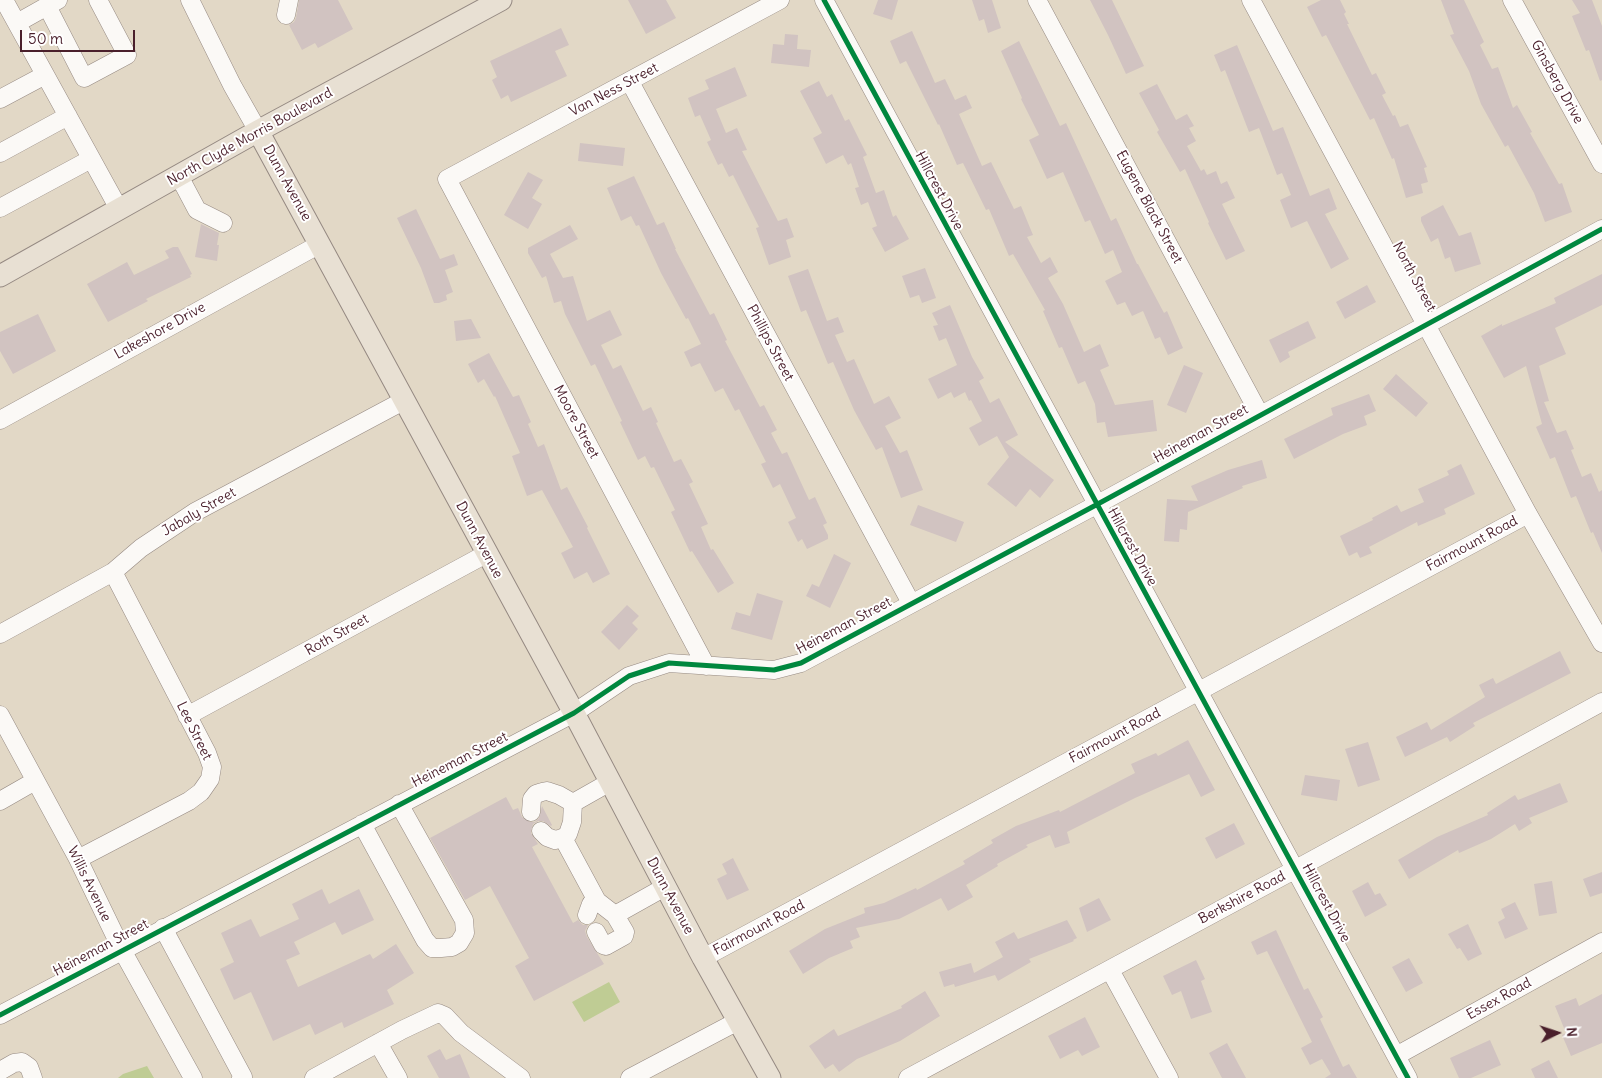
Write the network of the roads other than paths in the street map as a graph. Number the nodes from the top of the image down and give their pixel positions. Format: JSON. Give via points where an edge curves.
{"nodes":[{"id":1,"x":4,"y":0,"type":"edge"},
{"id":2,"x":98,"y":0,"type":"edge"},
{"id":3,"x":190,"y":0,"type":"edge"},
{"id":4,"x":501,"y":0,"type":"edge"},
{"id":5,"x":780,"y":0,"type":"edge"},
{"id":6,"x":824,"y":0,"type":"edge"},
{"id":7,"x":1038,"y":0,"type":"edge"},
{"id":8,"x":1251,"y":0,"type":"edge"},
{"id":9,"x":1512,"y":0,"type":"edge"},
{"id":10,"x":53,"y":3,"type":"edge"},
{"id":11,"x":17,"y":23,"type":"junction"},
{"id":12,"x":45,"y":74,"type":"junction"},
{"id":13,"x":630,"y":82,"type":"junction"},
{"id":14,"x":0,"y":99,"type":"edge"},
{"id":15,"x":68,"y":116,"type":"junction"},
{"id":16,"x":258,"y":131,"type":"junction"},
{"id":17,"x":0,"y":152,"type":"edge"},
{"id":18,"x":91,"y":159,"type":"junction"},
{"id":19,"x":1602,"y":164,"type":"edge"},
{"id":20,"x":179,"y":176,"type":"junction"},
{"id":21,"x":447,"y":179,"type":"joint"},
{"id":22,"x":0,"y":208,"type":"edge"},
{"id":23,"x":119,"y":209,"type":"junction"},
{"id":24,"x":223,"y":222,"type":"dead end"},
{"id":25,"x":1602,"y":229,"type":"edge"},
{"id":26,"x":320,"y":244,"type":"junction"},
{"id":27,"x":0,"y":276,"type":"edge"},
{"id":28,"x":1426,"y":324,"type":"junction"},
{"id":29,"x":405,"y":400,"type":"junction"},
{"id":30,"x":1260,"y":415,"type":"junction"},
{"id":31,"x":0,"y":420,"type":"edge"},
{"id":32,"x":1096,"y":505,"type":"junction"},
{"id":33,"x":1528,"y":514,"type":"junction"},
{"id":34,"x":486,"y":554,"type":"junction"},
{"id":35,"x":113,"y":572,"type":"junction"},
{"id":36,"x":911,"y":603,"type":"junction"},
{"id":37,"x":0,"y":634,"type":"edge"},
{"id":38,"x":1602,"y":643,"type":"edge"},
{"id":39,"x":706,"y":666,"type":"junction"},
{"id":40,"x":1198,"y":691,"type":"junction"},
{"id":41,"x":1602,"y":702,"type":"edge"},
{"id":42,"x":574,"y":713,"type":"junction"},
{"id":43,"x":0,"y":716,"type":"edge"},
{"id":44,"x":187,"y":716,"type":"junction"},
{"id":45,"x":35,"y":781,"type":"junction"},
{"id":46,"x":610,"y":782,"type":"junction"},
{"id":47,"x":0,"y":801,"type":"edge"},
{"id":48,"x":573,"y":803,"type":"junction"},
{"id":49,"x":399,"y":804,"type":"junction"},
{"id":50,"x":531,"y":812,"type":"dead end"},
{"id":51,"x":362,"y":824,"type":"junction"},
{"id":52,"x":541,"y":831,"type":"dead end"},
{"id":53,"x":563,"y":838,"type":"junction"},
{"id":54,"x":78,"y":859,"type":"junction"},
{"id":55,"x":1296,"y":869,"type":"junction"},
{"id":56,"x":665,"y":887,"type":"junction"},
{"id":57,"x":615,"y":915,"type":"junction"},
{"id":58,"x":164,"y":928,"type":"junction"},
{"id":59,"x":596,"y":932,"type":"dead end"},
{"id":60,"x":1602,"y":942,"type":"edge"},
{"id":61,"x":122,"y":950,"type":"junction"},
{"id":62,"x":703,"y":958,"type":"junction"},
{"id":63,"x":1110,"y":970,"type":"junction"},
{"id":64,"x":0,"y":1015,"type":"edge"},
{"id":65,"x":738,"y":1021,"type":"junction"},
{"id":66,"x":378,"y":1043,"type":"junction"},
{"id":67,"x":1396,"y":1056,"type":"junction"},
{"id":68,"x":0,"y":1071,"type":"edge"},
{"id":69,"x":930,"y":1073,"type":"edge"},
{"id":70,"x":33,"y":1078,"type":"edge"},
{"id":71,"x":193,"y":1078,"type":"edge"},
{"id":72,"x":243,"y":1078,"type":"edge"},
{"id":73,"x":314,"y":1078,"type":"edge"},
{"id":74,"x":398,"y":1078,"type":"edge"},
{"id":75,"x":521,"y":1078,"type":"edge"},
{"id":76,"x":630,"y":1078,"type":"edge"},
{"id":77,"x":770,"y":1078,"type":"edge"},
{"id":78,"x":908,"y":1078,"type":"edge"},
{"id":79,"x":1169,"y":1078,"type":"edge"},
{"id":80,"x":1408,"y":1078,"type":"edge"}],
"edges":[{"from":1,"to":11,"type":"street"},
{"from":2,"to":10,"type":"street","via":[[127,55],[84,78]]},
{"from":3,"to":16,"type":"street","name":"Dunn Avenue"},
{"from":4,"to":16,"type":"main road","name":"North Clyde Morris Boulevard"},
{"from":5,"to":13,"type":"street","name":"Van Ness Street"},
{"from":6,"to":32,"type":"street","name":"Hillcrest Drive"},
{"from":7,"to":30,"type":"street","name":"Eugene Black Street"},
{"from":8,"to":28,"type":"street","name":"North Street"},
{"from":9,"to":19,"type":"street","name":"Ginsberg Drive"},
{"from":10,"to":11,"type":"street"},
{"from":11,"to":12,"type":"street"},
{"from":12,"to":14,"type":"street"},
{"from":12,"to":15,"type":"street"},
{"from":13,"to":21,"type":"street","name":"Van Ness Street"},
{"from":13,"to":36,"type":"street","name":"Phillips Street"},
{"from":15,"to":17,"type":"street"},
{"from":15,"to":18,"type":"street"},
{"from":16,"to":20,"type":"main road","name":"North Clyde Morris Boulevard"},
{"from":16,"to":26,"type":"main road","name":"Dunn Avenue"},
{"from":18,"to":22,"type":"street"},
{"from":18,"to":23,"type":"street"},
{"from":20,"to":23,"type":"main road","name":"North Clyde Morris Boulevard"},
{"from":20,"to":24,"type":"street","via":[[197,210]]},
{"from":21,"to":39,"type":"street","name":"Moore Street"},
{"from":23,"to":27,"type":"main road","name":"North Clyde Morris Boulevard"},
{"from":25,"to":28,"type":"street","name":"Heineman Street"},
{"from":26,"to":29,"type":"main road","name":"Dunn Avenue"},
{"from":26,"to":31,"type":"street","name":"Lakeshore Drive"},
{"from":28,"to":30,"type":"street","name":"Heineman Street"},
{"from":28,"to":33,"type":"street","name":"North Street"},
{"from":29,"to":34,"type":"main road","name":"Dunn Avenue"},
{"from":29,"to":35,"type":"street","name":"Jabaly Street","via":[[195,512],[141,548]]},
{"from":30,"to":32,"type":"street","name":"Heineman Street"},
{"from":32,"to":36,"type":"street","name":"Heineman Street"},
{"from":32,"to":40,"type":"street","name":"Hillcrest Drive"},
{"from":33,"to":38,"type":"street","name":"North Street"},
{"from":33,"to":40,"type":"street","name":"Fairmount Road"},
{"from":34,"to":42,"type":"main road","name":"Dunn Avenue"},
{"from":34,"to":44,"type":"street","name":"Roth Street"},
{"from":35,"to":37,"type":"street","name":"Jabaly Street"},
{"from":35,"to":44,"type":"street","name":"Lee Street"},
{"from":36,"to":39,"type":"street","name":"Heineman Street","via":[[801,662],[774,670]]},
{"from":39,"to":42,"type":"street","name":"Heineman Street","via":[[669,663],[629,676]]},
{"from":40,"to":55,"type":"street","name":"Hillcrest Drive"},
{"from":40,"to":62,"type":"street","name":"Fairmount Road"},
{"from":41,"to":55,"type":"street","name":"Berkshire Road"},
{"from":42,"to":46,"type":"main road","name":"Dunn Avenue"},
{"from":42,"to":49,"type":"street","name":"Heineman Street"},
{"from":43,"to":45,"type":"street","name":"Willis Avenue"},
{"from":44,"to":54,"type":"street","name":"Lee Street","via":[[212,767],[210,779],[201,792]]},
{"from":45,"to":47,"type":"street"},
{"from":45,"to":54,"type":"street","name":"Willis Avenue"},
{"from":46,"to":48,"type":"street"},
{"from":46,"to":56,"type":"main road","name":"Dunn Avenue"},
{"from":48,"to":50,"type":"street","via":[[559,795],[542,792],[532,799]]},
{"from":48,"to":53,"type":"street","via":[[572,822]]},
{"from":49,"to":51,"type":"street","name":"Heineman Street"},
{"from":49,"to":51,"type":"street","via":[[464,920],[465,933],[452,947],[432,948],[425,940]]},
{"from":51,"to":58,"type":"street","name":"Heineman Street"},
{"from":52,"to":53,"type":"street","via":[[555,840]]},
{"from":53,"to":57,"type":"street","via":[[592,908]]},
{"from":54,"to":61,"type":"street","name":"Willis Avenue"},
{"from":55,"to":63,"type":"street","name":"Berkshire Road"},
{"from":55,"to":67,"type":"street","name":"Hillcrest Drive"},
{"from":56,"to":57,"type":"street"},
{"from":56,"to":62,"type":"main road","name":"Dunn Avenue"},
{"from":57,"to":59,"type":"street","via":[[624,936],[606,946]]},
{"from":58,"to":61,"type":"street","name":"Heineman Street"},
{"from":58,"to":72,"type":"street"},
{"from":60,"to":67,"type":"street","name":"Essex Road"},
{"from":61,"to":64,"type":"street","name":"Heineman Street"},
{"from":61,"to":71,"type":"street","name":"Willis Avenue"},
{"from":62,"to":65,"type":"main road","name":"Dunn Avenue"},
{"from":63,"to":69,"type":"street","name":"Berkshire Road"},
{"from":63,"to":79,"type":"street"},
{"from":65,"to":76,"type":"street"},
{"from":65,"to":77,"type":"main road","name":"Dunn Avenue"},
{"from":66,"to":73,"type":"street"},
{"from":66,"to":74,"type":"street"},
{"from":66,"to":75,"type":"street","via":[[438,1013]]},
{"from":67,"to":80,"type":"street","name":"Hillcrest Drive"},
{"from":68,"to":70,"type":"street","via":[[22,1062],[29,1067]]},
{"from":69,"to":78,"type":"street","name":"Berkshire Road"}]}
